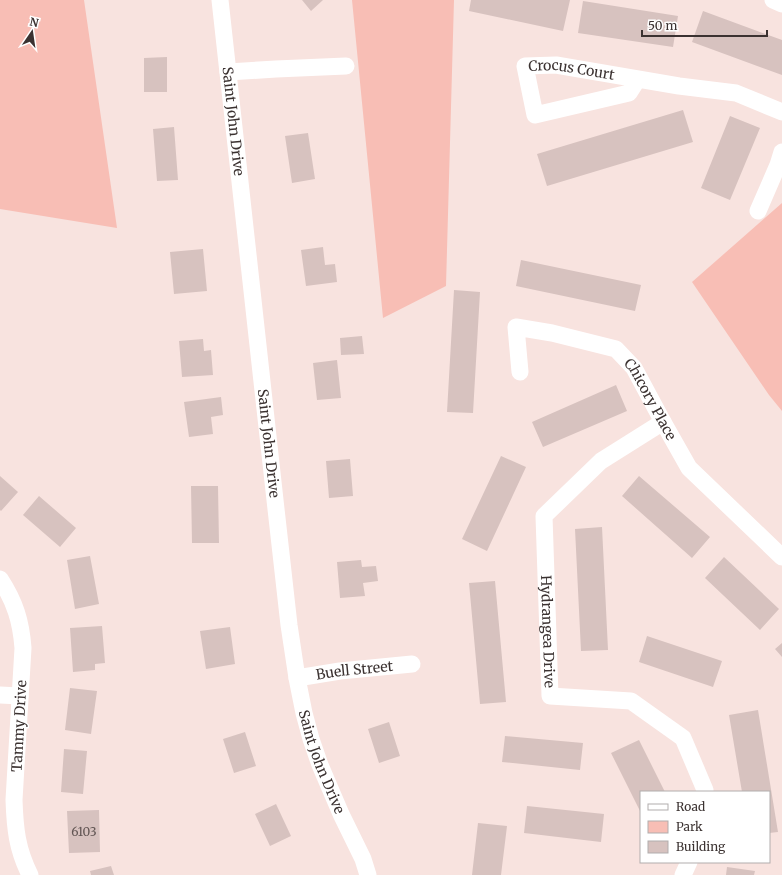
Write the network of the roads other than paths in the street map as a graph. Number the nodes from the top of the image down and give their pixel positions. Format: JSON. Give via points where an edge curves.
{"nodes":[{"id":1,"x":220,"y":0,"type":"edge"},
{"id":2,"x":773,"y":0,"type":"edge"},
{"id":3,"x":782,"y":4,"type":"edge"},
{"id":4,"x":346,"y":66,"type":"dead end"},
{"id":5,"x":228,"y":72,"type":"junction"},
{"id":6,"x":638,"y":79,"type":"junction"},
{"id":7,"x":782,"y":112,"type":"edge"},
{"id":8,"x":782,"y":152,"type":"edge"},
{"id":9,"x":758,"y":211,"type":"dead end"},
{"id":10,"x":520,"y":372,"type":"dead end"},
{"id":11,"x":662,"y":422,"type":"junction"},
{"id":12,"x":782,"y":557,"type":"edge"},
{"id":13,"x":0,"y":578,"type":"edge"},
{"id":14,"x":412,"y":664,"type":"dead end"},
{"id":15,"x":297,"y":678,"type":"junction"},
{"id":16,"x":0,"y":695,"type":"edge"},
{"id":17,"x":20,"y":696,"type":"junction"},
{"id":18,"x":705,"y":791,"type":"edge"},
{"id":19,"x":689,"y":863,"type":"edge"},
{"id":20,"x":30,"y":875,"type":"edge"},
{"id":21,"x":368,"y":875,"type":"edge"},
{"id":22,"x":683,"y":875,"type":"edge"}],
"edges":[{"from":1,"to":5,"type":"street","name":"Saint John Drive"},
{"from":2,"to":3,"type":"street"},
{"from":4,"to":5,"type":"street"},
{"from":5,"to":15,"type":"street","name":"Saint John Drive"},
{"from":6,"to":6,"type":"street","name":"Crocus Court","via":[[629,93],[535,115],[525,66],[556,65]]},
{"from":6,"to":7,"type":"street","name":"Crocus Court","via":[[736,93]]},
{"from":8,"to":9,"type":"street"},
{"from":10,"to":11,"type":"street","name":"Chicory Place","via":[[516,327],[616,349],[634,368]]},
{"from":11,"to":12,"type":"street","name":"Chicory Place","via":[[689,468]]},
{"from":11,"to":18,"type":"street","name":"Hydrangea Drive","via":[[601,461],[544,516],[550,696],[631,701],[683,738]]},
{"from":13,"to":17,"type":"street","name":"Tammy Drive","via":[[17,611],[22,634]]},
{"from":14,"to":15,"type":"street","name":"Buell Street"},
{"from":15,"to":21,"type":"street","name":"Saint John Drive","via":[[304,713],[320,765]]},
{"from":16,"to":17,"type":"street"},
{"from":17,"to":20,"type":"street","name":"Tammy Drive","via":[[15,822],[22,858]]},
{"from":19,"to":22,"type":"street"}]}
